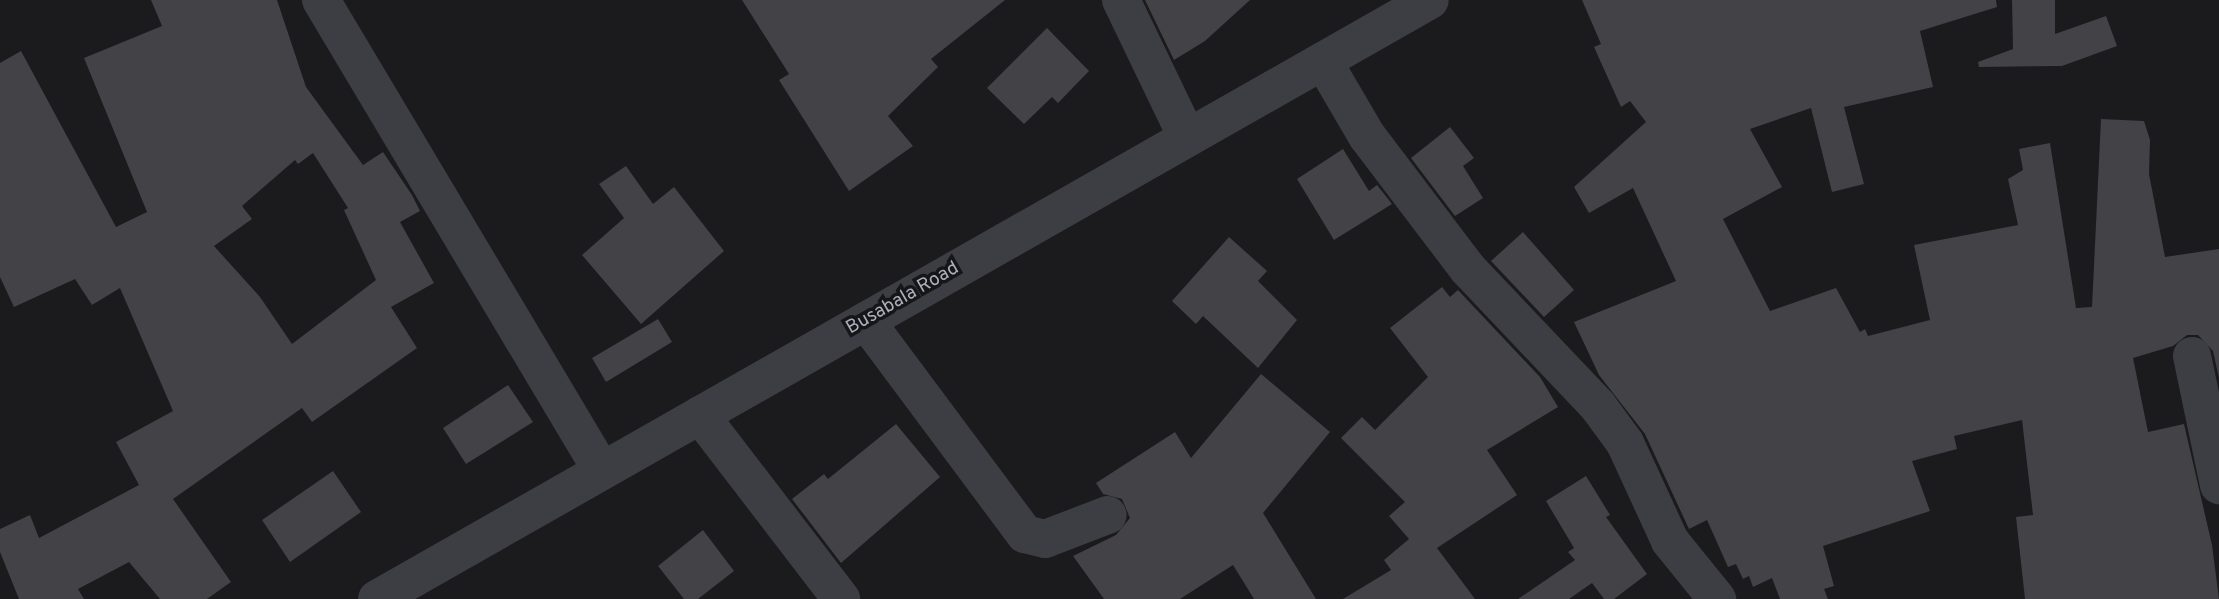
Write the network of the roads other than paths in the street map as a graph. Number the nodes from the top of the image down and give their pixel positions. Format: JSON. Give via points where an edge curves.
{"nodes":[{"id":1,"x":321,"y":0,"type":"edge"},
{"id":2,"x":1121,"y":0,"type":"edge"},
{"id":3,"x":1430,"y":0,"type":"edge"},
{"id":4,"x":1323,"y":61,"type":"junction"},
{"id":5,"x":1187,"y":138,"type":"junction"},
{"id":6,"x":866,"y":321,"type":"junction"},
{"id":7,"x":2192,"y":356,"type":"dead end"},
{"id":8,"x":700,"y":415,"type":"junction"},
{"id":9,"x":602,"y":471,"type":"junction"},
{"id":10,"x":2219,"y":485,"type":"edge"},
{"id":11,"x":1108,"y":515,"type":"dead end"},
{"id":12,"x":377,"y":599,"type":"edge"},
{"id":13,"x":841,"y":599,"type":"edge"},
{"id":14,"x":1717,"y":599,"type":"edge"}],
"edges":[{"from":1,"to":9,"type":"street"},
{"from":2,"to":5,"type":"street"},
{"from":3,"to":4,"type":"street","name":"Busabala Road"},
{"from":4,"to":5,"type":"street","name":"Busabala Road"},
{"from":4,"to":14,"type":"street","via":[[1367,136],[1460,259],[1493,300],[1598,406],[1625,443],[1670,541]]},
{"from":5,"to":6,"type":"street","name":"Busabala Road"},
{"from":6,"to":8,"type":"street","name":"Busabala Road"},
{"from":6,"to":11,"type":"street","via":[[1025,534],[1045,539]]},
{"from":7,"to":10,"type":"street"},
{"from":8,"to":9,"type":"street","name":"Busabala Road"},
{"from":8,"to":13,"type":"street"},
{"from":9,"to":12,"type":"street","name":"Busabala Road"}]}
